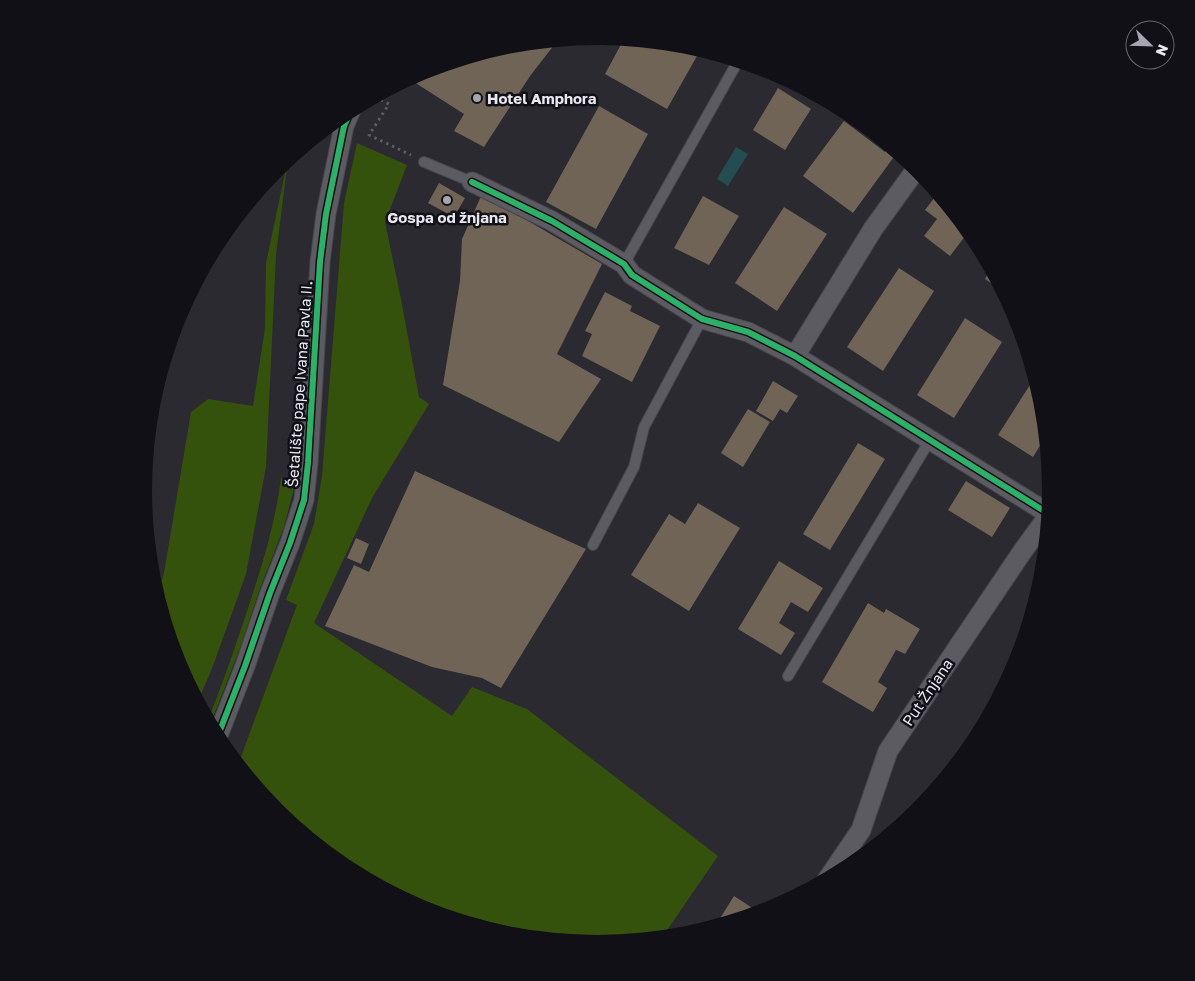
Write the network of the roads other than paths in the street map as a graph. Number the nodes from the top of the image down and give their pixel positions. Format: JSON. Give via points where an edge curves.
{"nodes":[{"id":1,"x":735,"y":67,"type":"edge"},
{"id":2,"x":345,"y":123,"type":"edge"},
{"id":3,"x":424,"y":162,"type":"road end"},
{"id":4,"x":912,"y":174,"type":"edge"},
{"id":5,"x":472,"y":182,"type":"joint"},
{"id":6,"x":624,"y":264,"type":"junction"},
{"id":7,"x":702,"y":319,"type":"junction"},
{"id":8,"x":795,"y":356,"type":"junction"},
{"id":9,"x":930,"y":440,"type":"junction"},
{"id":10,"x":1042,"y":511,"type":"edge"},
{"id":11,"x":1041,"y":525,"type":"edge"},
{"id":12,"x":593,"y":545,"type":"dead end"},
{"id":13,"x":788,"y":676,"type":"dead end"},
{"id":14,"x":221,"y":728,"type":"edge"},
{"id":15,"x":836,"y":866,"type":"edge"}],
"edges":[{"from":1,"to":6,"type":"lane"},
{"from":2,"to":14,"type":"street","name":"Šetalište pape Ivana Pavla II.","via":[[326,214],[320,262],[304,500]]},
{"from":3,"to":5,"type":"lane"},
{"from":4,"to":8,"type":"street","via":[[873,229]]},
{"from":5,"to":6,"type":"street","via":[[552,221]]},
{"from":6,"to":7,"type":"street","via":[[632,275]]},
{"from":7,"to":8,"type":"street","via":[[748,332]]},
{"from":7,"to":12,"type":"lane","via":[[644,427],[634,467]]},
{"from":8,"to":9,"type":"street"},
{"from":9,"to":10,"type":"street"},
{"from":9,"to":13,"type":"lane"},
{"from":11,"to":15,"type":"street","name":"Put Žnjana","via":[[888,751],[861,830]]}]}
